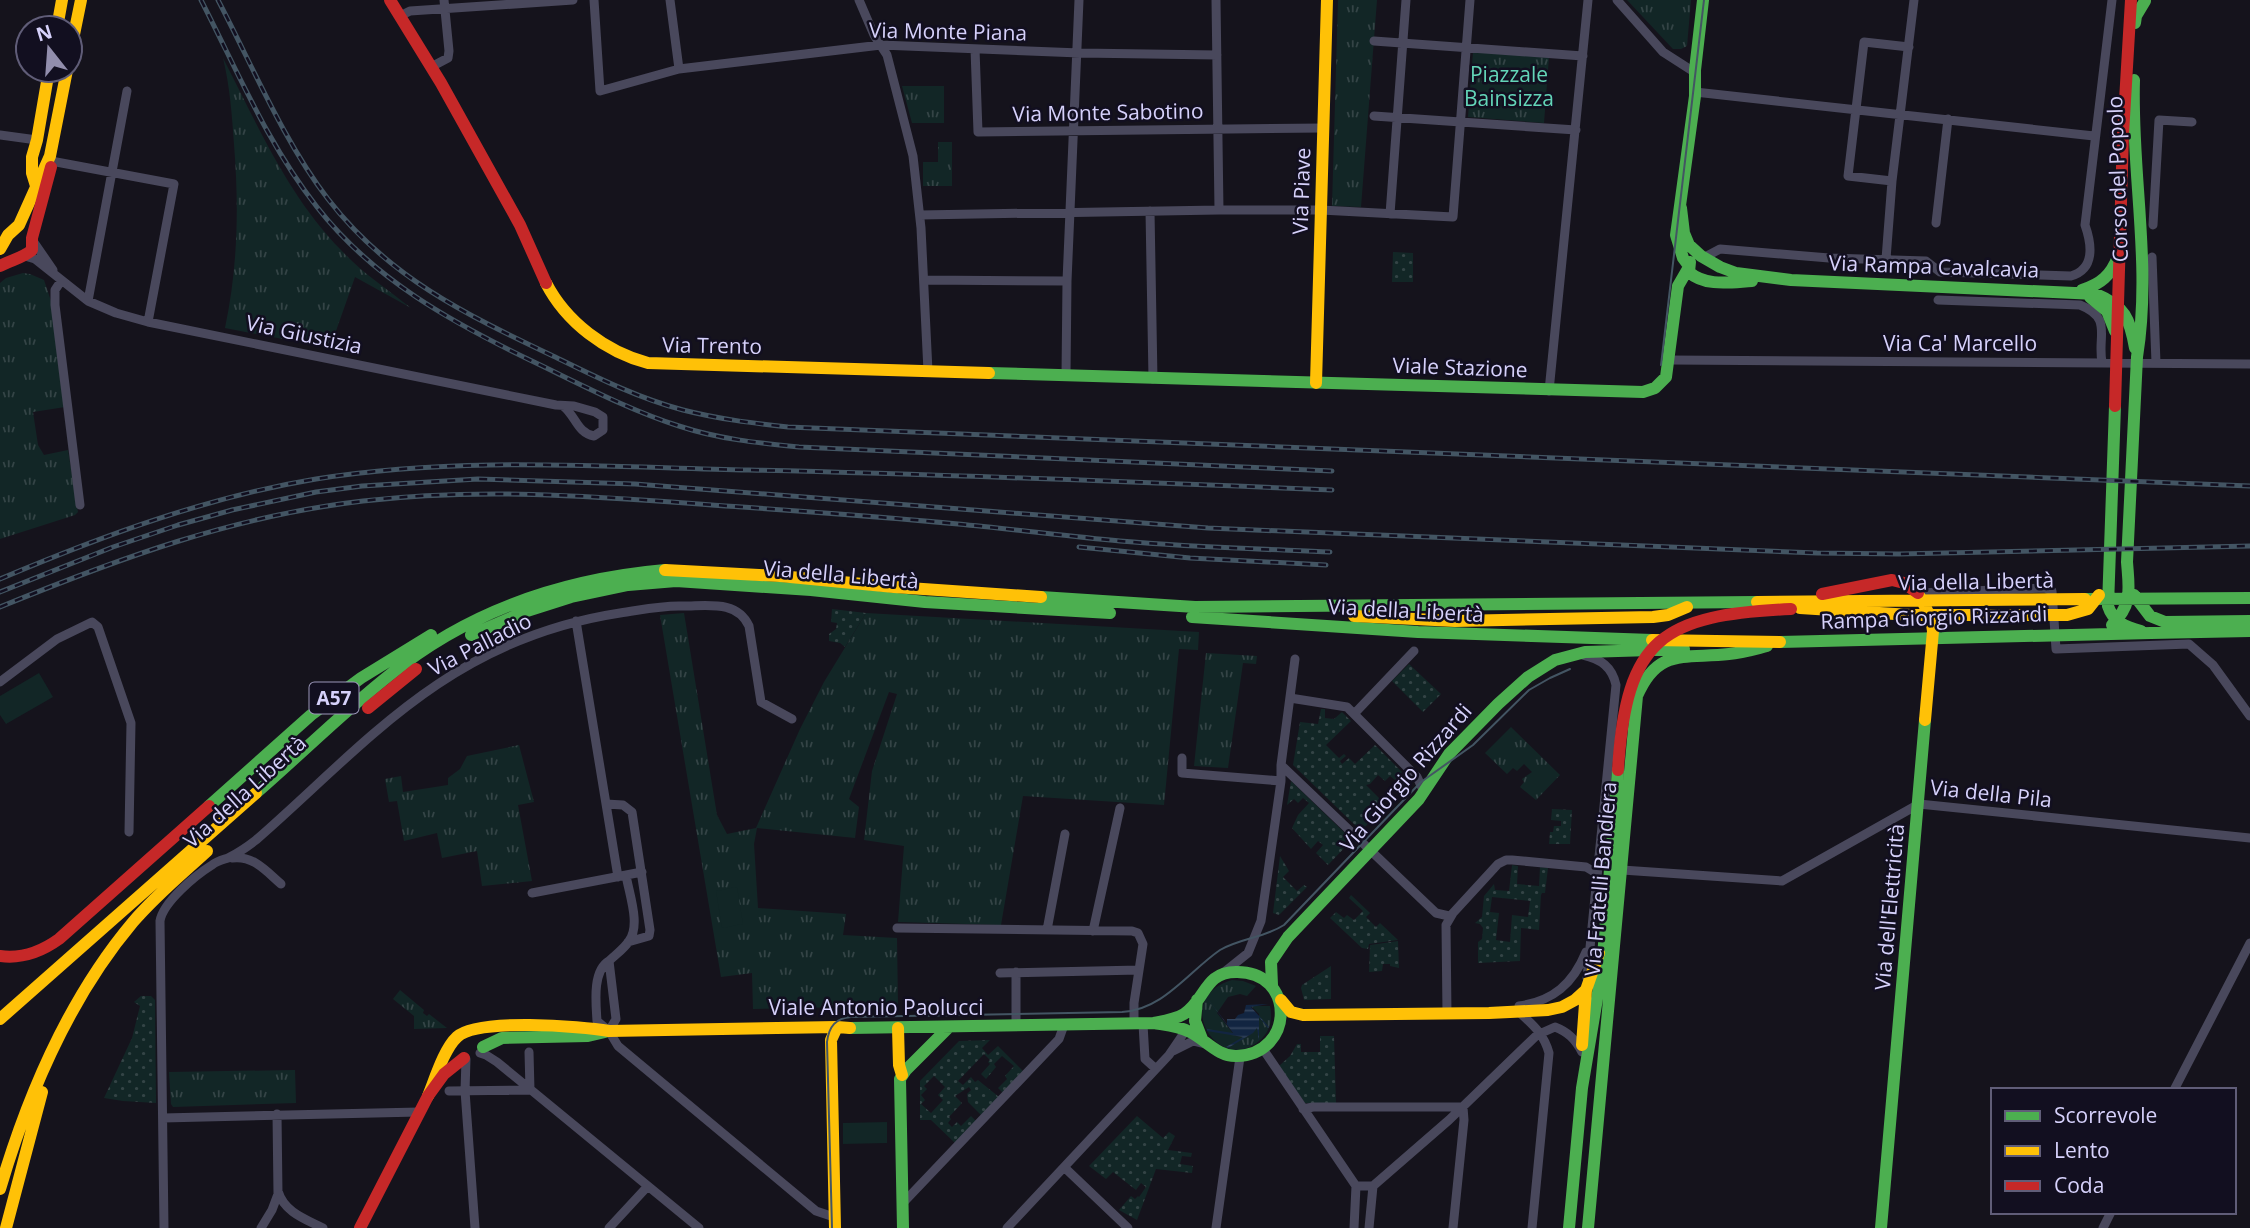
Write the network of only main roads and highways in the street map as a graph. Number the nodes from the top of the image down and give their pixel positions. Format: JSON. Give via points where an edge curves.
{"nodes":[{"id":1,"x":390,"y":0,"type":"edge"},
{"id":2,"x":1327,"y":0,"type":"edge"},
{"id":3,"x":1703,"y":0,"type":"edge"},
{"id":4,"x":2131,"y":0,"type":"edge"},
{"id":5,"x":2145,"y":0,"type":"edge"},
{"id":6,"x":47,"y":84,"type":"edge"},
{"id":7,"x":64,"y":84,"type":"edge"},
{"id":8,"x":2129,"y":134,"type":"junction"},
{"id":9,"x":37,"y":140,"type":"junction"},
{"id":10,"x":46,"y":162,"type":"junction"},
{"id":11,"x":36,"y":186,"type":"junction"},
{"id":12,"x":1681,"y":208,"type":"junction"},
{"id":13,"x":15,"y":230,"type":"junction"},
{"id":14,"x":33,"y":237,"type":"junction"},
{"id":15,"x":3,"y":245,"type":"edge"},
{"id":16,"x":2121,"y":247,"type":"junction"},
{"id":17,"x":20,"y":256,"type":"junction"},
{"id":18,"x":1706,"y":258,"type":"junction"},
{"id":19,"x":0,"y":266,"type":"edge"},
{"id":20,"x":1689,"y":267,"type":"junction"},
{"id":21,"x":1700,"y":280,"type":"junction"},
{"id":22,"x":1791,"y":280,"type":"junction"},
{"id":23,"x":2076,"y":292,"type":"junction"},
{"id":24,"x":2119,"y":306,"type":"junction"},
{"id":25,"x":1676,"y":307,"type":"junction"},
{"id":26,"x":2118,"y":344,"type":"junction"},
{"id":27,"x":2137,"y":357,"type":"junction"},
{"id":28,"x":1153,"y":379,"type":"joint"},
{"id":29,"x":1316,"y":383,"type":"junction"},
{"id":30,"x":2109,"y":569,"type":"junction"},
{"id":31,"x":2127,"y":578,"type":"junction"},
{"id":32,"x":2250,"y":598,"type":"edge"},
{"id":33,"x":1892,"y":602,"type":"junction"},
{"id":34,"x":1752,"y":604,"type":"junction"},
{"id":35,"x":1195,"y":607,"type":"junction"},
{"id":36,"x":1801,"y":608,"type":"junction"},
{"id":37,"x":492,"y":612,"type":"junction"},
{"id":38,"x":1911,"y":615,"type":"junction"},
{"id":39,"x":1720,"y":616,"type":"junction"},
{"id":40,"x":2250,"y":621,"type":"edge"},
{"id":41,"x":2117,"y":622,"type":"junction"},
{"id":42,"x":2088,"y":633,"type":"junction"},
{"id":43,"x":2151,"y":633,"type":"junction"},
{"id":44,"x":2250,"y":634,"type":"edge"},
{"id":45,"x":1780,"y":642,"type":"junction"},
{"id":46,"x":1596,"y":944,"type":"junction"},
{"id":47,"x":4,"y":957,"type":"edge"},
{"id":48,"x":1272,"y":985,"type":"junction"},
{"id":49,"x":1586,"y":990,"type":"junction"},
{"id":50,"x":1279,"y":998,"type":"junction"},
{"id":51,"x":1198,"y":999,"type":"junction"},
{"id":52,"x":0,"y":1019,"type":"edge"},
{"id":53,"x":66,"y":1024,"type":"junction"},
{"id":54,"x":1144,"y":1024,"type":"junction"},
{"id":55,"x":836,"y":1027,"type":"junction"},
{"id":56,"x":950,"y":1027,"type":"junction"},
{"id":57,"x":898,"y":1028,"type":"junction"},
{"id":58,"x":1186,"y":1030,"type":"junction"},
{"id":59,"x":609,"y":1031,"type":"junction"},
{"id":60,"x":473,"y":1032,"type":"junction"},
{"id":61,"x":455,"y":1042,"type":"junction"},
{"id":62,"x":1205,"y":1042,"type":"junction"},
{"id":63,"x":481,"y":1050,"type":"junction"},
{"id":64,"x":465,"y":1059,"type":"junction"},
{"id":65,"x":902,"y":1075,"type":"junction"},
{"id":66,"x":1582,"y":1088,"type":"junction"},
{"id":67,"x":428,"y":1096,"type":"junction"},
{"id":68,"x":0,"y":1189,"type":"edge"},
{"id":69,"x":834,"y":1222,"type":"edge"},
{"id":70,"x":6,"y":1228,"type":"edge"},
{"id":71,"x":360,"y":1228,"type":"edge"},
{"id":72,"x":903,"y":1228,"type":"edge"},
{"id":73,"x":1569,"y":1228,"type":"edge"},
{"id":74,"x":1588,"y":1228,"type":"edge"},
{"id":75,"x":1881,"y":1228,"type":"edge"}],
"edges":[{"from":1,"to":28,"type":"main road","name":"Via Trento","via":[[528,240],[557,302],[615,351],[648,363]]},
{"from":2,"to":29,"type":"main road","name":"Via Piave"},
{"from":3,"to":12,"type":"main road"},
{"from":4,"to":8,"type":"main road","name":"Corso del Popolo"},
{"from":5,"to":8,"type":"main road","name":"Corso del Popolo","via":[[2136,16]]},
{"from":6,"to":9,"type":"main road"},
{"from":7,"to":10,"type":"main road"},
{"from":8,"to":16,"type":"main road","name":"Corso del Popolo"},
{"from":8,"to":27,"type":"main road","name":"Corso del Popolo","via":[[2141,212],[2142,327]]},
{"from":9,"to":10,"type":"main road"},
{"from":9,"to":11,"type":"main road","via":[[32,157]]},
{"from":10,"to":11,"type":"main road"},
{"from":10,"to":14,"type":"main road","via":[[49,174]]},
{"from":11,"to":13,"type":"main road"},
{"from":12,"to":18,"type":"main road","via":[[1686,240]]},
{"from":12,"to":20,"type":"main road","via":[[1676,239]]},
{"from":13,"to":14,"type":"main road"},
{"from":13,"to":15,"type":"main road"},
{"from":14,"to":17,"type":"main road","via":[[32,250]]},
{"from":15,"to":17,"type":"main road"},
{"from":16,"to":23,"type":"main road","name":"Corso del Popolo","via":[[2108,278]]},
{"from":16,"to":24,"type":"main road","name":"Corso del Popolo"},
{"from":17,"to":19,"type":"main road"},
{"from":18,"to":20,"type":"main road","via":[[1694,258]]},
{"from":18,"to":21,"type":"main road","via":[[1712,273]]},
{"from":18,"to":22,"type":"main road","name":"Via Rampa Cavalcavia","via":[[1732,272]]},
{"from":20,"to":21,"type":"main road","via":[[1690,275]]},
{"from":20,"to":25,"type":"main road","via":[[1678,283]]},
{"from":21,"to":22,"type":"main road","name":"Via Rampa Cavalcavia"},
{"from":21,"to":25,"type":"main road","via":[[1684,288]]},
{"from":22,"to":23,"type":"main road","name":"Via Rampa Cavalcavia"},
{"from":23,"to":24,"type":"main road","via":[[2096,294]]},
{"from":23,"to":26,"type":"main road","name":"Corso del Popolo","via":[[2106,308]]},
{"from":24,"to":26,"type":"main road","name":"Corso del Popolo"},
{"from":24,"to":27,"type":"main road","name":"Corso del Popolo","via":[[2131,325]]},
{"from":25,"to":29,"type":"main road","name":"Viale Stazione","via":[[1664,380],[1650,391]]},
{"from":26,"to":30,"type":"main road","name":"Corso del Popolo"},
{"from":27,"to":31,"type":"main road","name":"Corso del Popolo"},
{"from":28,"to":29,"type":"main road","name":"Viale Stazione"},
{"from":30,"to":38,"type":"main road","via":[[2096,601],[2077,613]]},
{"from":30,"to":41,"type":"main road","via":[[2109,610]]},
{"from":31,"to":40,"type":"main road","via":[[2145,611],[2157,619]]},
{"from":31,"to":41,"type":"main road","via":[[2127,603]]},
{"from":32,"to":33,"type":"main road","name":"Via della Libertà"},
{"from":33,"to":34,"type":"main road","name":"Via della Libertà"},
{"from":33,"to":36,"type":"main road","name":"Via Fratelli Bandiera"},
{"from":34,"to":35,"type":"main road","name":"Via della Libertà"},
{"from":34,"to":36,"type":"main road"},
{"from":35,"to":37,"type":"main road","name":"Via della Libertà","via":[[670,570],[565,587]]},
{"from":35,"to":75,"type":"main road","name":"Via dell'Elettricità","via":[[1455,621],[1653,617],[1678,612],[1711,596],[1825,594],[1888,580],[1918,593],[1933,631]]},
{"from":36,"to":38,"type":"main road"},
{"from":36,"to":39,"type":"main road","name":"Via Fratelli Bandiera"},
{"from":37,"to":47,"type":"main road","number":"A57","via":[[438,631],[361,678],[286,736],[59,939],[37,952]]},
{"from":37,"to":52,"type":"main road","via":[[392,673]]},
{"from":38,"to":39,"type":"main road"},
{"from":39,"to":46,"type":"main road","name":"Via Fratelli Bandiera","via":[[1693,622],[1665,638],[1646,656],[1630,687]]},
{"from":41,"to":42,"type":"main road","name":"Rampa Giorgio Rizzardi"},
{"from":41,"to":43,"type":"main road","name":"Rampa Giorgio Rizzardi"},
{"from":42,"to":43,"type":"main road","name":"Rampa Giorgio Rizzardi"},
{"from":42,"to":45,"type":"main road","name":"Rampa Giorgio Rizzardi"},
{"from":43,"to":44,"type":"main road","name":"Rampa Giorgio Rizzardi"},
{"from":45,"to":48,"type":"main road","name":"Via Giorgio Rizzardi","via":[[1732,648],[1590,651],[1550,663],[1517,686],[1449,754],[1424,792],[1295,929],[1270,965]]},
{"from":45,"to":53,"type":"main road","name":"Via della Libertà","via":[[1418,632],[925,602],[676,581],[571,597],[485,628],[401,679],[140,914]]},
{"from":45,"to":74,"type":"main road","name":"Via Fratelli Bandiera","via":[[1738,653],[1671,658],[1655,667],[1640,689]]},
{"from":46,"to":49,"type":"main road","name":"Via Fratelli Bandiera"},
{"from":46,"to":66,"type":"main road","name":"Via Fratelli Bandiera","via":[[1602,969]]},
{"from":48,"to":50,"type":"main road"},
{"from":48,"to":51,"type":"main road","via":[[1247,972],[1220,975],[1207,984]]},
{"from":49,"to":50,"type":"main road","via":[[1562,1007],[1520,1013],[1299,1015]]},
{"from":49,"to":66,"type":"main road","name":"Via Fratelli Bandiera"},
{"from":50,"to":62,"type":"main road","via":[[1280,1025],[1263,1049],[1240,1057],[1222,1054]]},
{"from":51,"to":54,"type":"main road","via":[[1184,1014]]},
{"from":51,"to":58,"type":"main road"},
{"from":51,"to":62,"type":"main road","via":[[1196,1030]]},
{"from":53,"to":68,"type":"main road","via":[[29,1099]]},
{"from":53,"to":70,"type":"main road","via":[[38,1102]]},
{"from":54,"to":56,"type":"main road","name":"Viale Antonio Paolucci"},
{"from":54,"to":58,"type":"main road"},
{"from":55,"to":57,"type":"main road","name":"Viale Antonio Paolucci"},
{"from":55,"to":59,"type":"main road","name":"Viale Antonio Paolucci"},
{"from":55,"to":69,"type":"main road","via":[[831,1051]]},
{"from":56,"to":57,"type":"main road","name":"Viale Antonio Paolucci"},
{"from":56,"to":65,"type":"main road"},
{"from":57,"to":65,"type":"main road"},
{"from":58,"to":62,"type":"main road"},
{"from":59,"to":60,"type":"main road","name":"Viale Antonio Paolucci","via":[[497,1026]]},
{"from":59,"to":63,"type":"main road","name":"Viale Antonio Paolucci","via":[[588,1036],[502,1038]]},
{"from":60,"to":61,"type":"main road","via":[[461,1033]]},
{"from":60,"to":63,"type":"main road","via":[[481,1039]]},
{"from":61,"to":64,"type":"main road","via":[[457,1053]]},
{"from":61,"to":67,"type":"main road"},
{"from":63,"to":64,"type":"main road","via":[[475,1058]]},
{"from":64,"to":67,"type":"main road","via":[[444,1074]]},
{"from":65,"to":72,"type":"main road"},
{"from":66,"to":73,"type":"main road","name":"Via Fratelli Bandiera"},
{"from":67,"to":71,"type":"main road"}]}
